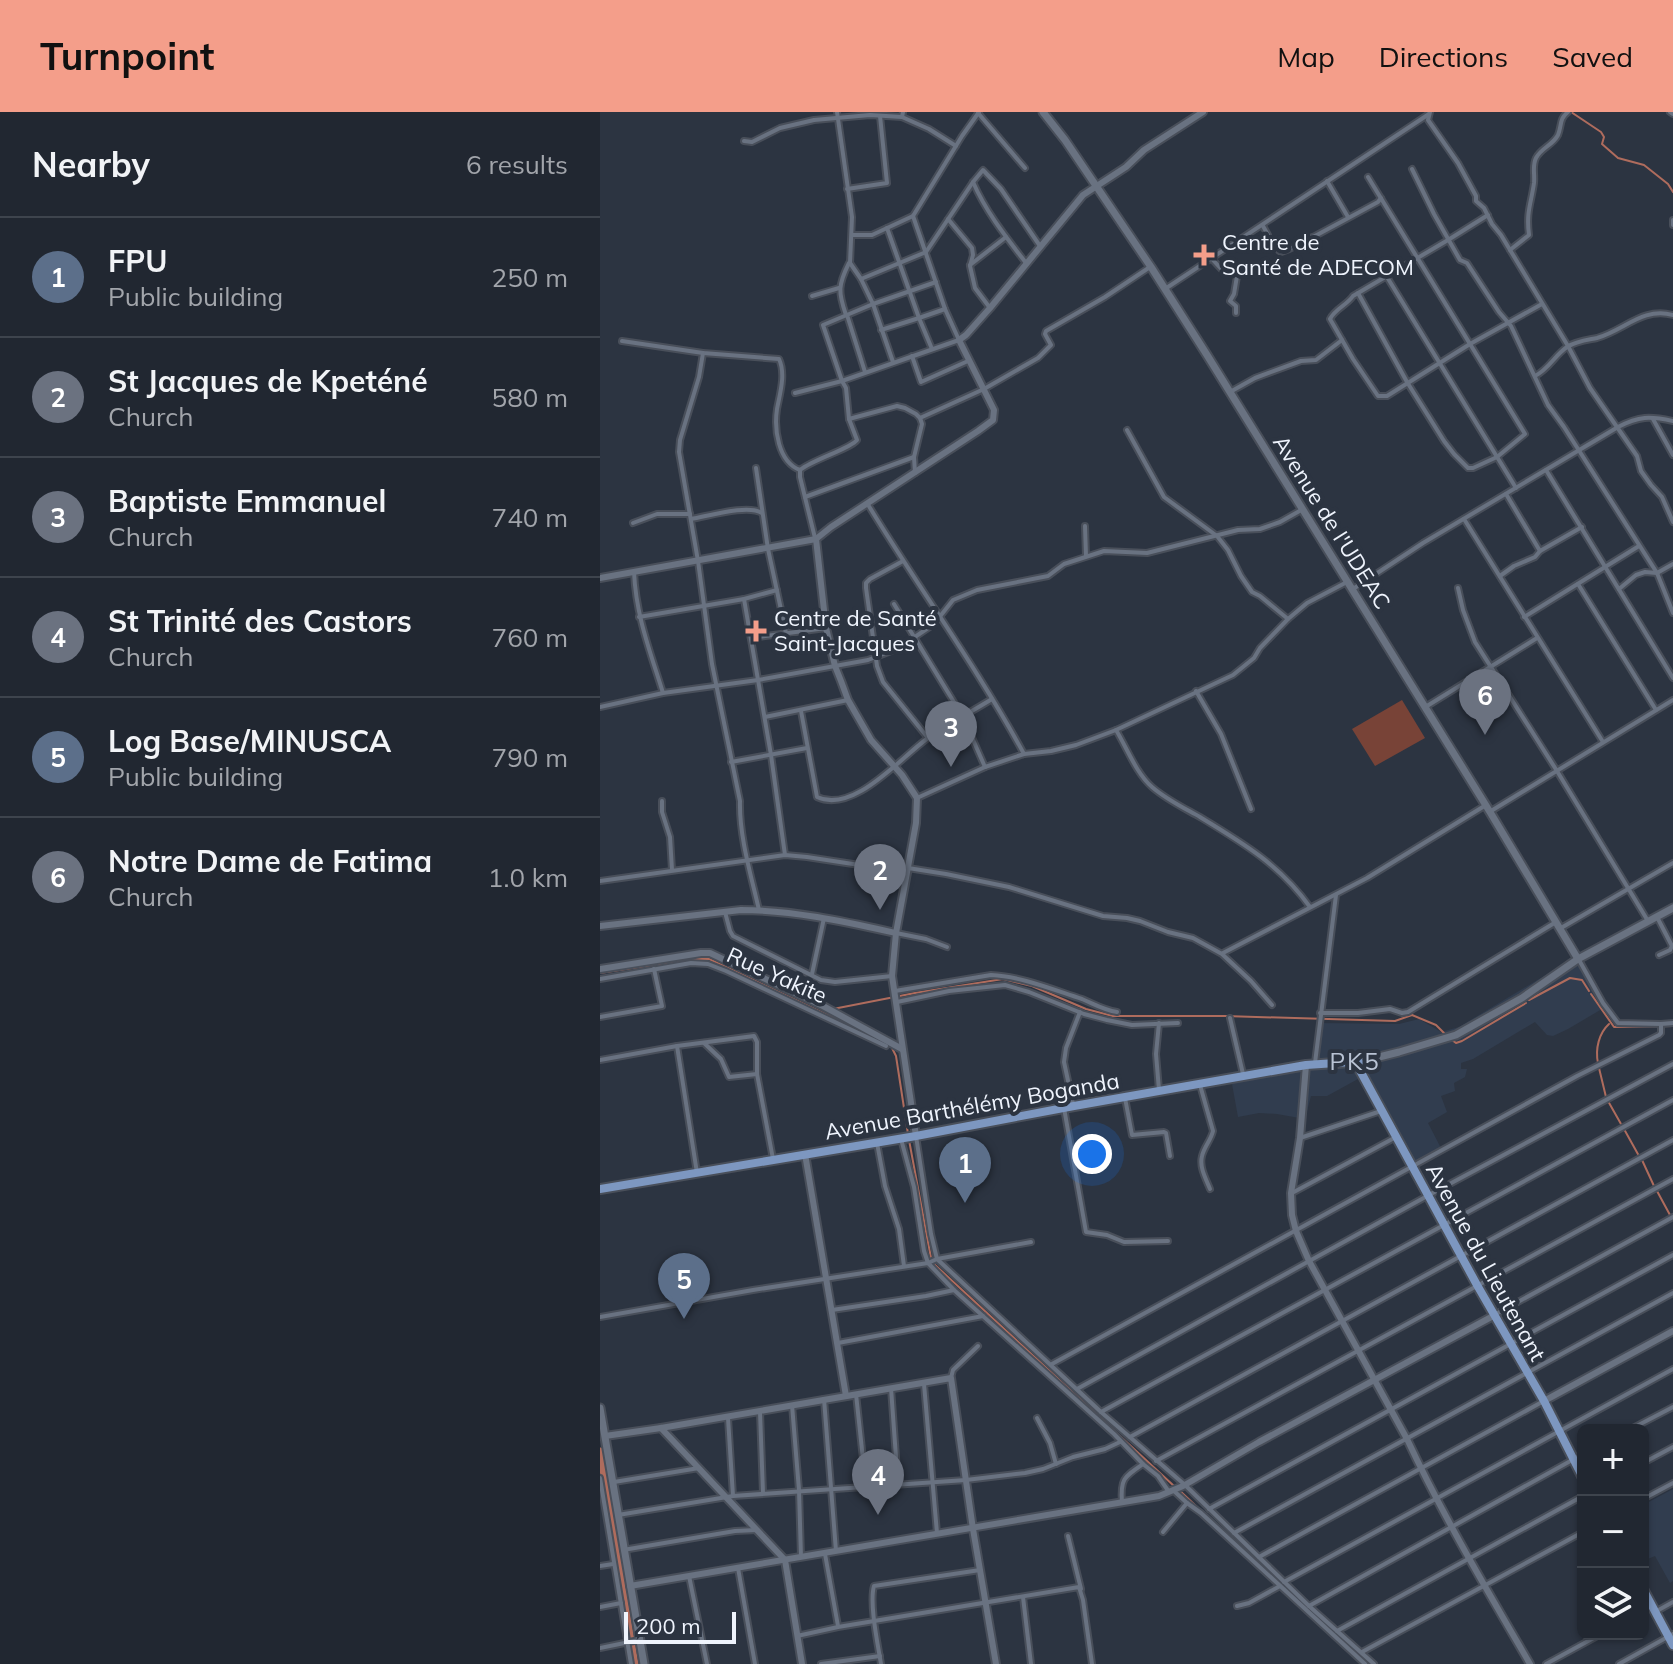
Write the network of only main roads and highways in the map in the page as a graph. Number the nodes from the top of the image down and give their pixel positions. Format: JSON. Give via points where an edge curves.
{"nodes":[{"id":1,"x":1043,"y":112,"type":"edge"},
{"id":2,"x":1673,"y":908,"type":"edge"},
{"id":3,"x":1578,"y":959,"type":"junction"},
{"id":4,"x":1356,"y":1063,"type":"junction"},
{"id":5,"x":600,"y":1189,"type":"edge"},
{"id":6,"x":600,"y":1408,"type":"edge"},
{"id":7,"x":1577,"y":1467,"type":"edge"},
{"id":8,"x":1649,"y":1600,"type":"edge"},
{"id":9,"x":1671,"y":1639,"type":"edge"},
{"id":10,"x":644,"y":1664,"type":"edge"}],
"edges":[{"from":1,"to":3,"type":"main road","name":"Avenue de I'UDEAC","via":[[1165,289]]},
{"from":2,"to":3,"type":"main road"},
{"from":3,"to":4,"type":"main road","via":[[1456,1035]]},
{"from":4,"to":5,"type":"main road","name":"Avenue Barthélémy Boganda","via":[[1311,1065]]},
{"from":4,"to":7,"type":"main road","name":"Avenue du Lieutenant"},
{"from":6,"to":10,"type":"main road"},
{"from":8,"to":9,"type":"main road"}]}
